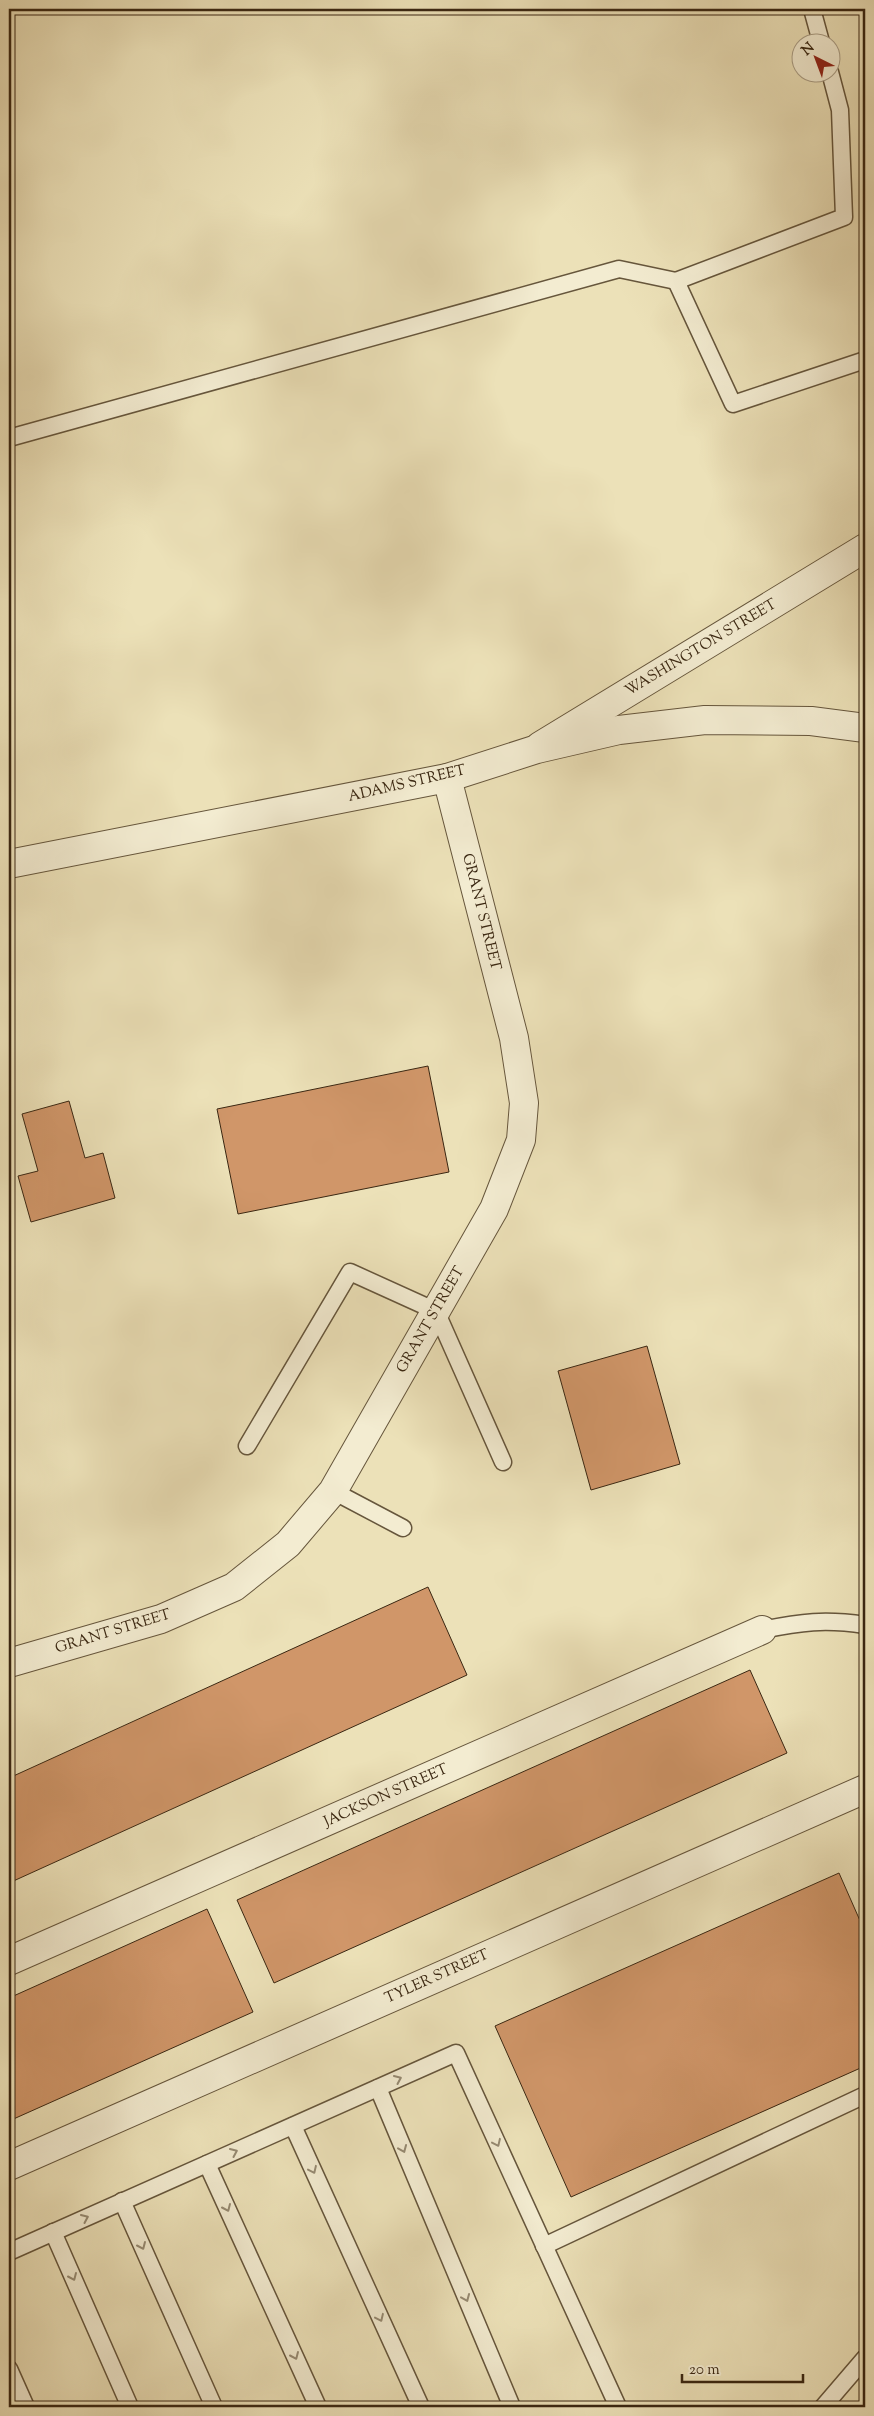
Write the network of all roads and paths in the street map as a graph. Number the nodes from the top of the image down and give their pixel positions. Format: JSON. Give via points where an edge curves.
{"nodes":[{"id":1,"x":812,"y":9,"type":"edge"},
{"id":2,"x":818,"y":32,"type":"edge"},
{"id":3,"x":833,"y":82,"type":"edge"},
{"id":4,"x":676,"y":281,"type":"junction"},
{"id":5,"x":865,"y":360,"type":"edge"},
{"id":6,"x":9,"y":438,"type":"edge"},
{"id":7,"x":865,"y":548,"type":"edge"},
{"id":8,"x":865,"y":728,"type":"edge"},
{"id":9,"x":537,"y":749,"type":"junction"},
{"id":10,"x":447,"y":778,"type":"junction"},
{"id":11,"x":9,"y":864,"type":"edge"},
{"id":12,"x":436,"y":1311,"type":"junction"},
{"id":13,"x":247,"y":1446,"type":"dead end"},
{"id":14,"x":503,"y":1462,"type":"dead end"},
{"id":15,"x":333,"y":1491,"type":"junction"},
{"id":16,"x":403,"y":1528,"type":"dead end"},
{"id":17,"x":865,"y":1625,"type":"edge"},
{"id":18,"x":762,"y":1630,"type":"joint"},
{"id":19,"x":9,"y":1663,"type":"edge"},
{"id":20,"x":865,"y":1789,"type":"edge"},
{"id":21,"x":9,"y":1961,"type":"edge"},
{"id":22,"x":378,"y":2088,"type":"junction"},
{"id":23,"x":865,"y":2094,"type":"edge"},
{"id":24,"x":293,"y":2126,"type":"junction"},
{"id":25,"x":207,"y":2164,"type":"junction"},
{"id":26,"x":9,"y":2166,"type":"edge"},
{"id":27,"x":122,"y":2201,"type":"junction"},
{"id":28,"x":53,"y":2232,"type":"junction"},
{"id":29,"x":544,"y":2246,"type":"junction"},
{"id":30,"x":9,"y":2252,"type":"edge"},
{"id":31,"x":865,"y":2358,"type":"edge"},
{"id":32,"x":9,"y":2369,"type":"edge"},
{"id":33,"x":26,"y":2407,"type":"edge"},
{"id":34,"x":130,"y":2407,"type":"edge"},
{"id":35,"x":214,"y":2407,"type":"edge"},
{"id":36,"x":318,"y":2407,"type":"edge"},
{"id":37,"x":421,"y":2407,"type":"edge"},
{"id":38,"x":512,"y":2407,"type":"edge"},
{"id":39,"x":618,"y":2407,"type":"edge"},
{"id":40,"x":823,"y":2407,"type":"edge"}],
"edges":[{"from":1,"to":2,"type":"lane"},
{"from":3,"to":4,"type":"lane","via":[[840,110],[844,217]]},
{"from":4,"to":5,"type":"lane","via":[[733,404]]},
{"from":4,"to":6,"type":"lane","via":[[619,269]]},
{"from":7,"to":9,"type":"street","name":"WASHINGTON STREET"},
{"from":8,"to":9,"type":"street","name":"ADAMS STREET","via":[[811,721],[705,720],[619,730]]},
{"from":9,"to":10,"type":"street","name":"ADAMS STREET"},
{"from":10,"to":11,"type":"street","name":"ADAMS STREET"},
{"from":10,"to":12,"type":"street","name":"GRANT STREET","via":[[514,1038],[524,1103],[521,1140],[494,1209]]},
{"from":12,"to":13,"type":"lane","via":[[350,1272]]},
{"from":12,"to":14,"type":"lane"},
{"from":12,"to":15,"type":"street","name":"GRANT STREET"},
{"from":15,"to":16,"type":"lane"},
{"from":15,"to":19,"type":"street","name":"GRANT STREET","via":[[288,1544],[234,1587],[162,1619]]},
{"from":17,"to":18,"type":"lane","via":[[802,1621]]},
{"from":18,"to":21,"type":"street","name":"JACKSON STREET"},
{"from":20,"to":26,"type":"street","name":"TYLER STREET"},
{"from":22,"to":24,"type":"lane"},
{"from":22,"to":29,"type":"lane","one_way":true,"via":[[456,2053]]},
{"from":22,"to":38,"type":"lane","one_way":true},
{"from":23,"to":29,"type":"lane"},
{"from":25,"to":24,"type":"lane","one_way":true},
{"from":24,"to":37,"type":"lane","one_way":true},
{"from":25,"to":27,"type":"lane"},
{"from":25,"to":36,"type":"lane","one_way":true},
{"from":28,"to":27,"type":"lane","one_way":true},
{"from":27,"to":35,"type":"lane","one_way":true},
{"from":28,"to":30,"type":"lane"},
{"from":28,"to":34,"type":"lane","one_way":true},
{"from":29,"to":39,"type":"lane"},
{"from":31,"to":40,"type":"lane"},
{"from":32,"to":33,"type":"lane"}]}
